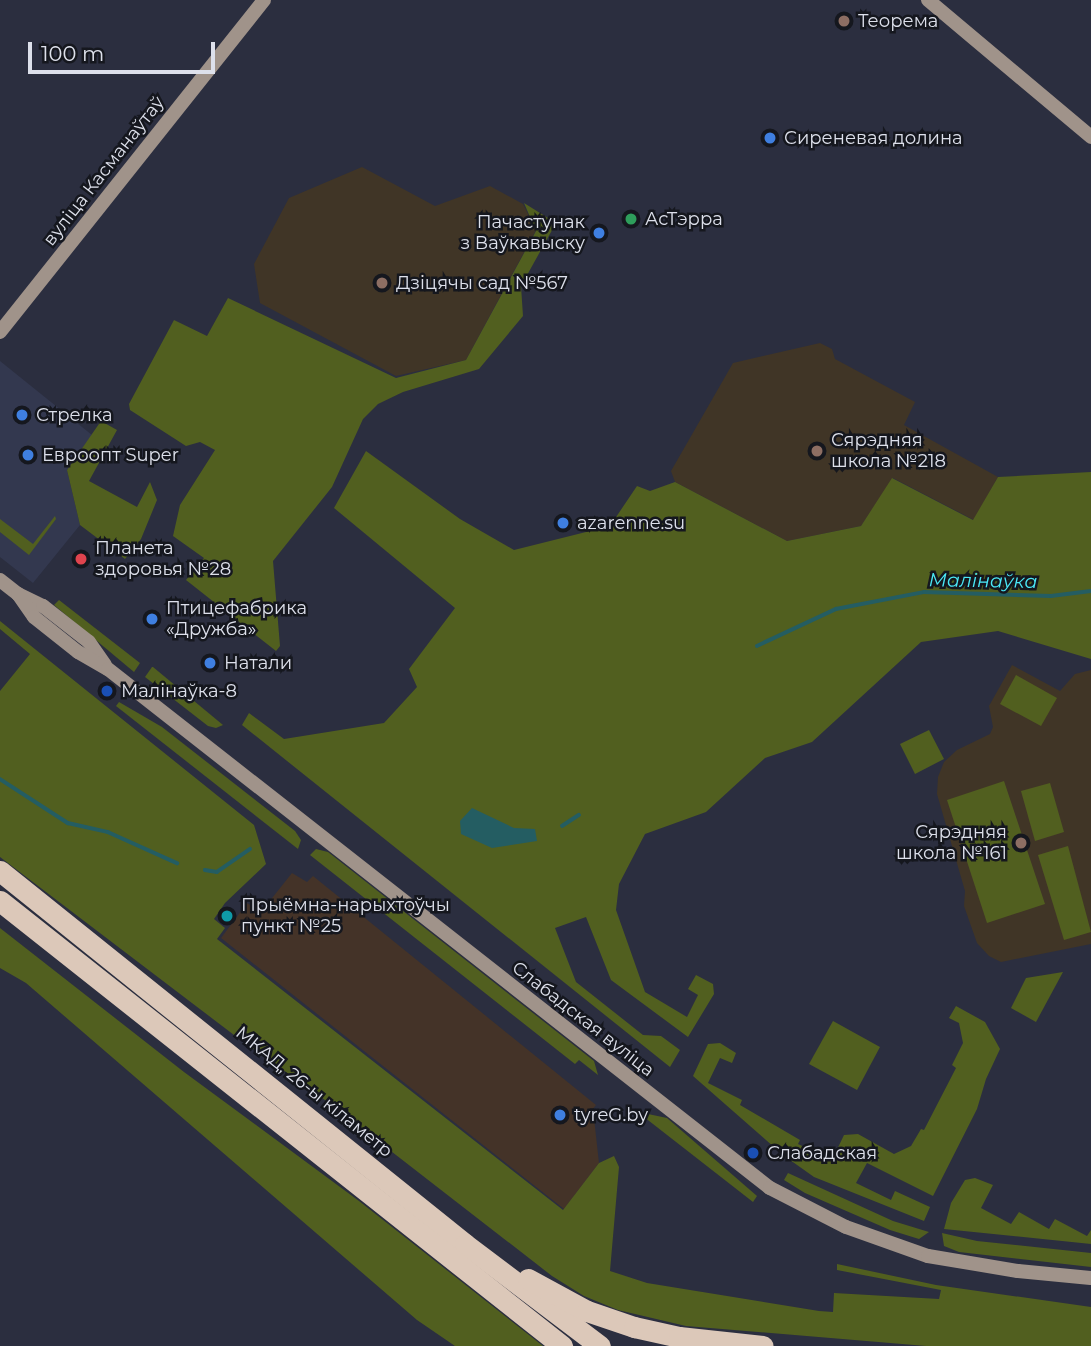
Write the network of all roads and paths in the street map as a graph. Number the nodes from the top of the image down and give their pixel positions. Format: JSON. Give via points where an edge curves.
{"nodes":[{"id":1,"x":264,"y":0,"type":"edge"},
{"id":2,"x":928,"y":0,"type":"edge"},
{"id":3,"x":1091,"y":137,"type":"edge"},
{"id":4,"x":0,"y":332,"type":"edge"},
{"id":5,"x":0,"y":580,"type":"edge"},
{"id":6,"x":0,"y":871,"type":"edge"},
{"id":7,"x":0,"y":901,"type":"edge"},
{"id":8,"x":0,"y":916,"type":"edge"},
{"id":9,"x":34,"y":929,"type":"junction"},
{"id":10,"x":465,"y":1244,"type":"junction"},
{"id":11,"x":1091,"y":1278,"type":"edge"},
{"id":12,"x":562,"y":1346,"type":"edge"},
{"id":13,"x":600,"y":1346,"type":"edge"},
{"id":14,"x":763,"y":1346,"type":"edge"}],
"edges":[{"from":1,"to":4,"type":"main road","name":"вуліца Касманаўтаў"},
{"from":2,"to":3,"type":"main road"},
{"from":5,"to":11,"type":"main road","name":"Слабадская вуліца","via":[[89,642],[108,669],[769,1188],[846,1227],[928,1256]]},
{"from":6,"to":10,"type":"highway","name":"МКАД, 26-ы кіламетр"},
{"from":7,"to":9,"type":"highway"},
{"from":8,"to":9,"type":"highway"},
{"from":9,"to":12,"type":"highway"},
{"from":10,"to":13,"type":"highway","name":"МКАД, 26-ы кіламетр"},
{"from":10,"to":14,"type":"highway","via":[[587,1311],[679,1337]]}]}
